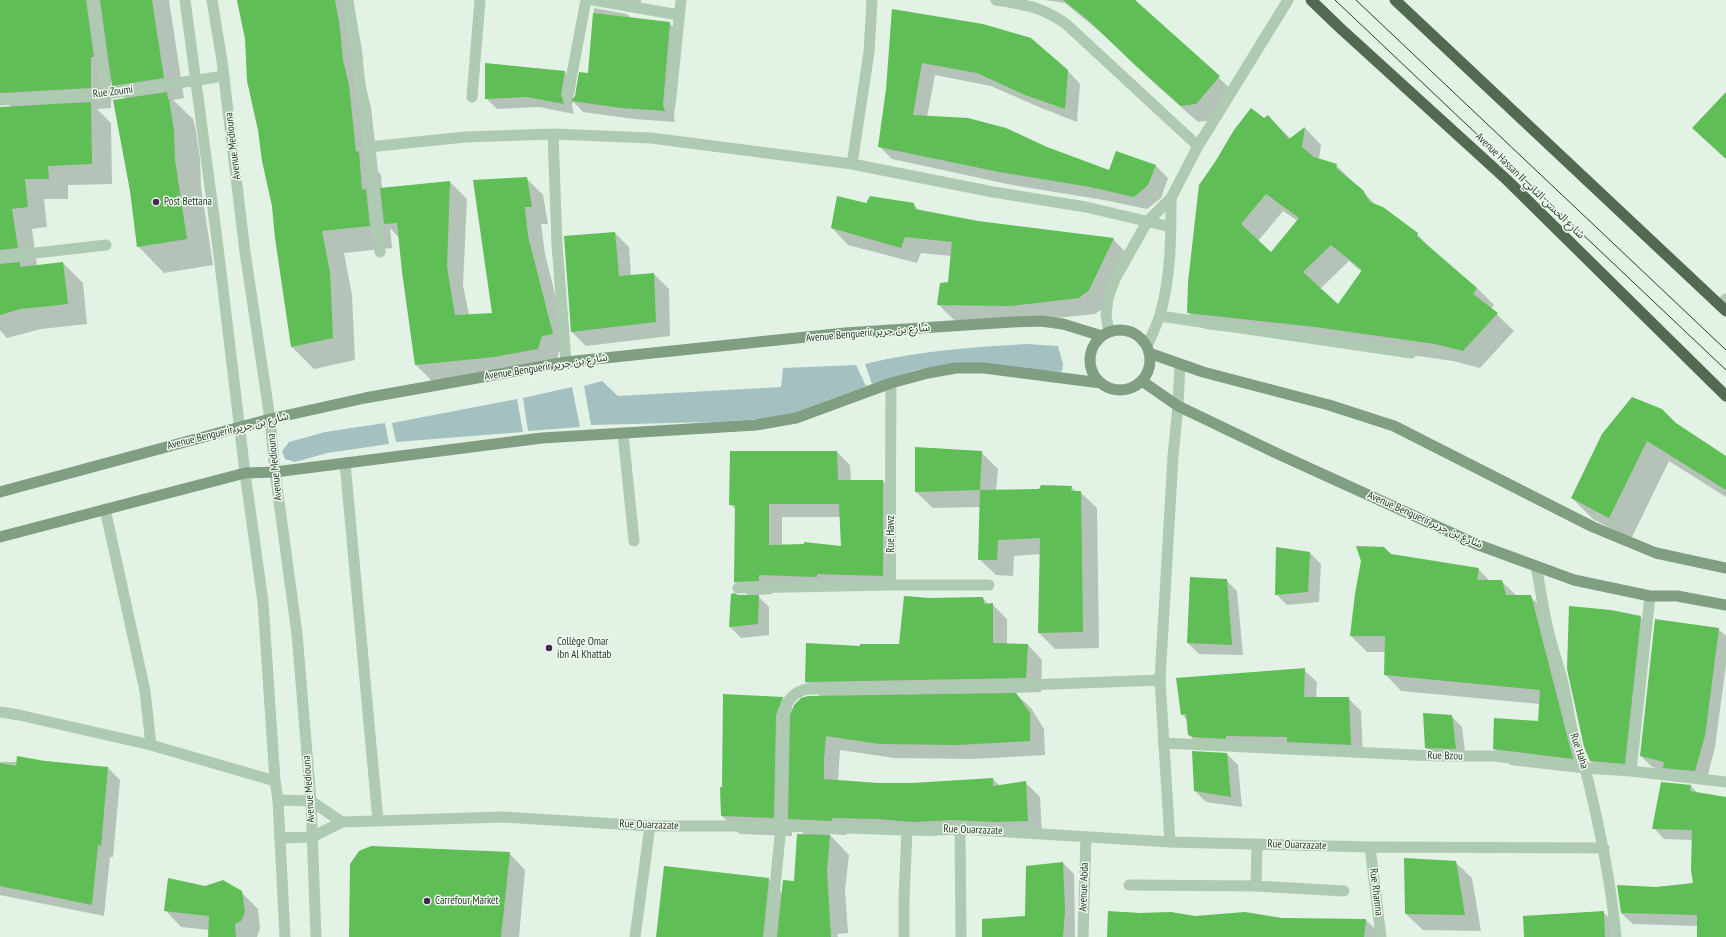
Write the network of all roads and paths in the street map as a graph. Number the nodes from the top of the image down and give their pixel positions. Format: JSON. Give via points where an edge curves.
{"nodes":[{"id":1,"x":93,"y":0,"type":"edge"},
{"id":2,"x":185,"y":0,"type":"edge"},
{"id":3,"x":212,"y":0,"type":"edge"},
{"id":4,"x":348,"y":0,"type":"edge"},
{"id":5,"x":480,"y":0,"type":"edge"},
{"id":6,"x":586,"y":0,"type":"edge"},
{"id":7,"x":593,"y":0,"type":"edge"},
{"id":8,"x":681,"y":0,"type":"edge"},
{"id":9,"x":872,"y":0,"type":"edge"},
{"id":10,"x":996,"y":0,"type":"edge"},
{"id":11,"x":1288,"y":0,"type":"edge"},
{"id":12,"x":1311,"y":0,"type":"edge"},
{"id":13,"x":1396,"y":0,"type":"edge"},
{"id":14,"x":679,"y":15,"type":"junction"},
{"id":15,"x":224,"y":76,"type":"junction"},
{"id":16,"x":196,"y":80,"type":"junction"},
{"id":17,"x":106,"y":94,"type":"junction"},
{"id":18,"x":568,"y":95,"type":"dead end"},
{"id":19,"x":472,"y":97,"type":"dead end"},
{"id":20,"x":0,"y":100,"type":"edge"},
{"id":21,"x":670,"y":106,"type":"dead end"},
{"id":22,"x":553,"y":134,"type":"junction"},
{"id":23,"x":1198,"y":146,"type":"junction"},
{"id":24,"x":369,"y":147,"type":"junction"},
{"id":25,"x":852,"y":164,"type":"junction"},
{"id":26,"x":1171,"y":198,"type":"junction"},
{"id":27,"x":1147,"y":222,"type":"junction"},
{"id":28,"x":1171,"y":227,"type":"junction"},
{"id":29,"x":106,"y":245,"type":"dead end"},
{"id":30,"x":380,"y":252,"type":"dead end"},
{"id":31,"x":0,"y":257,"type":"edge"},
{"id":32,"x":1724,"y":305,"type":"edge"},
{"id":33,"x":1160,"y":316,"type":"junction"},
{"id":34,"x":1106,"y":334,"type":"junction"},
{"id":35,"x":1148,"y":350,"type":"junction"},
{"id":36,"x":1411,"y":353,"type":"dead end"},
{"id":37,"x":566,"y":362,"type":"junction"},
{"id":38,"x":1180,"y":364,"type":"junction"},
{"id":39,"x":1142,"y":381,"type":"junction"},
{"id":40,"x":891,"y":383,"type":"junction"},
{"id":41,"x":1101,"y":383,"type":"junction"},
{"id":42,"x":1726,"y":396,"type":"edge"},
{"id":43,"x":1178,"y":406,"type":"junction"},
{"id":44,"x":270,"y":419,"type":"junction"},
{"id":45,"x":239,"y":427,"type":"junction"},
{"id":46,"x":623,"y":434,"type":"junction"},
{"id":47,"x":345,"y":463,"type":"junction"},
{"id":48,"x":275,"y":472,"type":"junction"},
{"id":49,"x":245,"y":473,"type":"junction"},
{"id":50,"x":0,"y":492,"type":"edge"},
{"id":51,"x":105,"y":509,"type":"junction"},
{"id":52,"x":0,"y":537,"type":"edge"},
{"id":53,"x":634,"y":541,"type":"dead end"},
{"id":54,"x":1536,"y":566,"type":"junction"},
{"id":55,"x":1726,"y":568,"type":"edge"},
{"id":56,"x":890,"y":585,"type":"junction"},
{"id":57,"x":989,"y":585,"type":"dead end"},
{"id":58,"x":738,"y":588,"type":"dead end"},
{"id":59,"x":1650,"y":596,"type":"junction"},
{"id":60,"x":1726,"y":605,"type":"edge"},
{"id":61,"x":1160,"y":680,"type":"junction"},
{"id":62,"x":0,"y":712,"type":"edge"},
{"id":63,"x":1163,"y":743,"type":"junction"},
{"id":64,"x":151,"y":745,"type":"junction"},
{"id":65,"x":1585,"y":768,"type":"junction"},
{"id":66,"x":1631,"y":772,"type":"junction"},
{"id":67,"x":275,"y":782,"type":"junction"},
{"id":68,"x":1726,"y":782,"type":"edge"},
{"id":69,"x":278,"y":800,"type":"junction"},
{"id":70,"x":311,"y":801,"type":"junction"},
{"id":71,"x":378,"y":821,"type":"junction"},
{"id":72,"x":342,"y":822,"type":"junction"},
{"id":73,"x":650,"y":826,"type":"junction"},
{"id":74,"x":781,"y":826,"type":"junction"},
{"id":75,"x":960,"y":829,"type":"junction"},
{"id":76,"x":907,"y":830,"type":"junction"},
{"id":77,"x":312,"y":837,"type":"junction"},
{"id":78,"x":1086,"y":837,"type":"junction"},
{"id":79,"x":280,"y":838,"type":"junction"},
{"id":80,"x":1170,"y":842,"type":"junction"},
{"id":81,"x":1257,"y":844,"type":"junction"},
{"id":82,"x":1370,"y":847,"type":"junction"},
{"id":83,"x":1604,"y":848,"type":"junction"},
{"id":84,"x":1129,"y":885,"type":"dead end"},
{"id":85,"x":1256,"y":886,"type":"junction"},
{"id":86,"x":1344,"y":891,"type":"dead end"},
{"id":87,"x":285,"y":937,"type":"edge"},
{"id":88,"x":316,"y":937,"type":"edge"},
{"id":89,"x":635,"y":937,"type":"edge"},
{"id":90,"x":770,"y":937,"type":"edge"},
{"id":91,"x":904,"y":937,"type":"edge"},
{"id":92,"x":961,"y":937,"type":"edge"},
{"id":93,"x":1083,"y":937,"type":"edge"},
{"id":94,"x":1381,"y":937,"type":"edge"},
{"id":95,"x":1616,"y":937,"type":"edge"}],
"edges":[{"from":1,"to":17,"type":"street"},
{"from":2,"to":16,"type":"street"},
{"from":3,"to":15,"type":"street","name":"Avenue Mediouna"},
{"from":4,"to":24,"type":"street"},
{"from":5,"to":19,"type":"street"},
{"from":6,"to":18,"type":"street"},
{"from":7,"to":14,"type":"street"},
{"from":8,"to":14,"type":"street"},
{"from":9,"to":25,"type":"street","via":[[869,52]]},
{"from":10,"to":23,"type":"street","via":[[1035,6],[1050,12]]},
{"from":11,"to":23,"type":"street"},
{"from":12,"to":42,"type":"highway","name":"Avenue Hassan II شارع الحسن الثاني","via":[[1507,180]]},
{"from":13,"to":32,"type":"highway"},
{"from":14,"to":21,"type":"street"},
{"from":15,"to":16,"type":"street","name":"Rue Zoumi"},
{"from":15,"to":44,"type":"street","name":"Avenue Mediouna","via":[[245,252]]},
{"from":16,"to":17,"type":"street","name":"Rue Zoumi"},
{"from":16,"to":45,"type":"street"},
{"from":17,"to":20,"type":"street","name":"Rue Zoumi"},
{"from":22,"to":24,"type":"street","via":[[464,137]]},
{"from":22,"to":25,"type":"street","via":[[651,138]]},
{"from":22,"to":37,"type":"street","via":[[557,244]]},
{"from":23,"to":26,"type":"street"},
{"from":24,"to":30,"type":"street"},
{"from":25,"to":27,"type":"street","via":[[993,192],[1086,207]]},
{"from":26,"to":27,"type":"street"},
{"from":26,"to":28,"type":"street"},
{"from":27,"to":28,"type":"street"},
{"from":27,"to":34,"type":"street","via":[[1115,279],[1108,298]]},
{"from":28,"to":33,"type":"street","via":[[1167,281]]},
{"from":29,"to":31,"type":"street"},
{"from":33,"to":35,"type":"street"},
{"from":33,"to":36,"type":"street"},
{"from":34,"to":35,"type":"main road","via":[[1117,330],[1126,331],[1141,339]]},
{"from":34,"to":37,"type":"main road","name":"Avenue Benguerir شارع بن جرير","via":[[1041,321],[1012,322],[846,333]]},
{"from":34,"to":41,"type":"main road","via":[[1093,348],[1090,363],[1095,378]]},
{"from":35,"to":38,"type":"main road"},
{"from":35,"to":39,"type":"main road","via":[[1150,363]]},
{"from":37,"to":44,"type":"main road","name":"Avenue Benguerir شارع بن جرير","via":[[365,398]]},
{"from":38,"to":43,"type":"street"},
{"from":38,"to":55,"type":"main road","via":[[1329,405],[1394,426],[1593,527],[1656,553]]},
{"from":39,"to":41,"type":"main road","via":[[1127,390],[1108,388]]},
{"from":39,"to":43,"type":"main road","name":"Avenue Benguerir شارع بن جرير"},
{"from":40,"to":41,"type":"main road","via":[[956,368],[984,368]]},
{"from":40,"to":46,"type":"main road","via":[[796,418],[756,425]]},
{"from":40,"to":56,"type":"street","name":"Rue Hawz"},
{"from":43,"to":54,"type":"main road","name":"Avenue Benguerir شارع بن جرير","via":[[1276,454],[1476,544]]},
{"from":43,"to":61,"type":"street"},
{"from":44,"to":45,"type":"main road","name":"Avenue Benguerir شارع بن جرير"},
{"from":44,"to":48,"type":"street","name":"Avenue Mediouna"},
{"from":45,"to":49,"type":"street"},
{"from":45,"to":50,"type":"main road","name":"Avenue Benguerir شارع بن جرير"},
{"from":46,"to":47,"type":"main road","via":[[542,438]]},
{"from":46,"to":53,"type":"street"},
{"from":47,"to":48,"type":"main road"},
{"from":47,"to":71,"type":"street"},
{"from":48,"to":49,"type":"main road"},
{"from":48,"to":70,"type":"street","name":"Avenue Mediouna","via":[[297,634]]},
{"from":49,"to":51,"type":"main road"},
{"from":49,"to":67,"type":"street","via":[[263,602]]},
{"from":51,"to":52,"type":"main road"},
{"from":51,"to":64,"type":"street","via":[[145,691]]},
{"from":54,"to":59,"type":"main road","name":"Avenue Benguerir شارع بن جرير","via":[[1574,580]]},
{"from":54,"to":65,"type":"street","name":"Rue Haha","via":[[1551,641],[1567,699],[1572,732]]},
{"from":56,"to":57,"type":"street"},
{"from":56,"to":58,"type":"street"},
{"from":59,"to":60,"type":"main road","name":"Avenue Benguerir شارع بن جرير","via":[[1677,596]]},
{"from":59,"to":66,"type":"street"},
{"from":61,"to":63,"type":"street"},
{"from":61,"to":74,"type":"street","via":[[989,687],[800,690],[785,705],[783,715]]},
{"from":62,"to":64,"type":"street","via":[[19,714]]},
{"from":63,"to":65,"type":"street","name":"Rue Bzou","via":[[1435,756],[1494,756]]},
{"from":63,"to":80,"type":"street"},
{"from":64,"to":67,"type":"street"},
{"from":65,"to":66,"type":"street","name":"Rue Bzou"},
{"from":65,"to":83,"type":"street","name":"Rue Haha"},
{"from":66,"to":68,"type":"street","name":"Rue Bzou"},
{"from":67,"to":69,"type":"street"},
{"from":69,"to":70,"type":"street"},
{"from":69,"to":79,"type":"street"},
{"from":70,"to":72,"type":"street"},
{"from":70,"to":77,"type":"street","name":"Avenue Mediouna"},
{"from":71,"to":72,"type":"street","name":"Rue Ouarzazate"},
{"from":71,"to":73,"type":"street","name":"Rue Ouarzazate","via":[[503,817]]},
{"from":72,"to":77,"type":"street","name":"Rue Ouarzazate"},
{"from":73,"to":74,"type":"street","name":"Rue Ouarzazate"},
{"from":73,"to":89,"type":"street"},
{"from":74,"to":76,"type":"street","name":"Rue Ouarzazate"},
{"from":74,"to":90,"type":"street"},
{"from":75,"to":76,"type":"street","name":"Rue Ouarzazate"},
{"from":75,"to":78,"type":"street","name":"Rue Ouarzazate"},
{"from":75,"to":92,"type":"street"},
{"from":76,"to":91,"type":"street"},
{"from":77,"to":79,"type":"street","name":"Rue Ouarzazate"},
{"from":77,"to":88,"type":"street","name":"Avenue Mediouna"},
{"from":78,"to":80,"type":"street","name":"Rue Ouarzazate"},
{"from":78,"to":93,"type":"street","name":"Avenue Abda"},
{"from":79,"to":87,"type":"street"},
{"from":80,"to":81,"type":"street","name":"Rue Ouarzazate"},
{"from":81,"to":82,"type":"street","name":"Rue Ouarzazate"},
{"from":81,"to":85,"type":"street"},
{"from":82,"to":83,"type":"street","name":"Rue Ouarzazate"},
{"from":82,"to":94,"type":"street","name":"Rue Rhamna"},
{"from":83,"to":95,"type":"street","name":"Rue Haha"},
{"from":84,"to":85,"type":"street"},
{"from":85,"to":86,"type":"street"}]}
